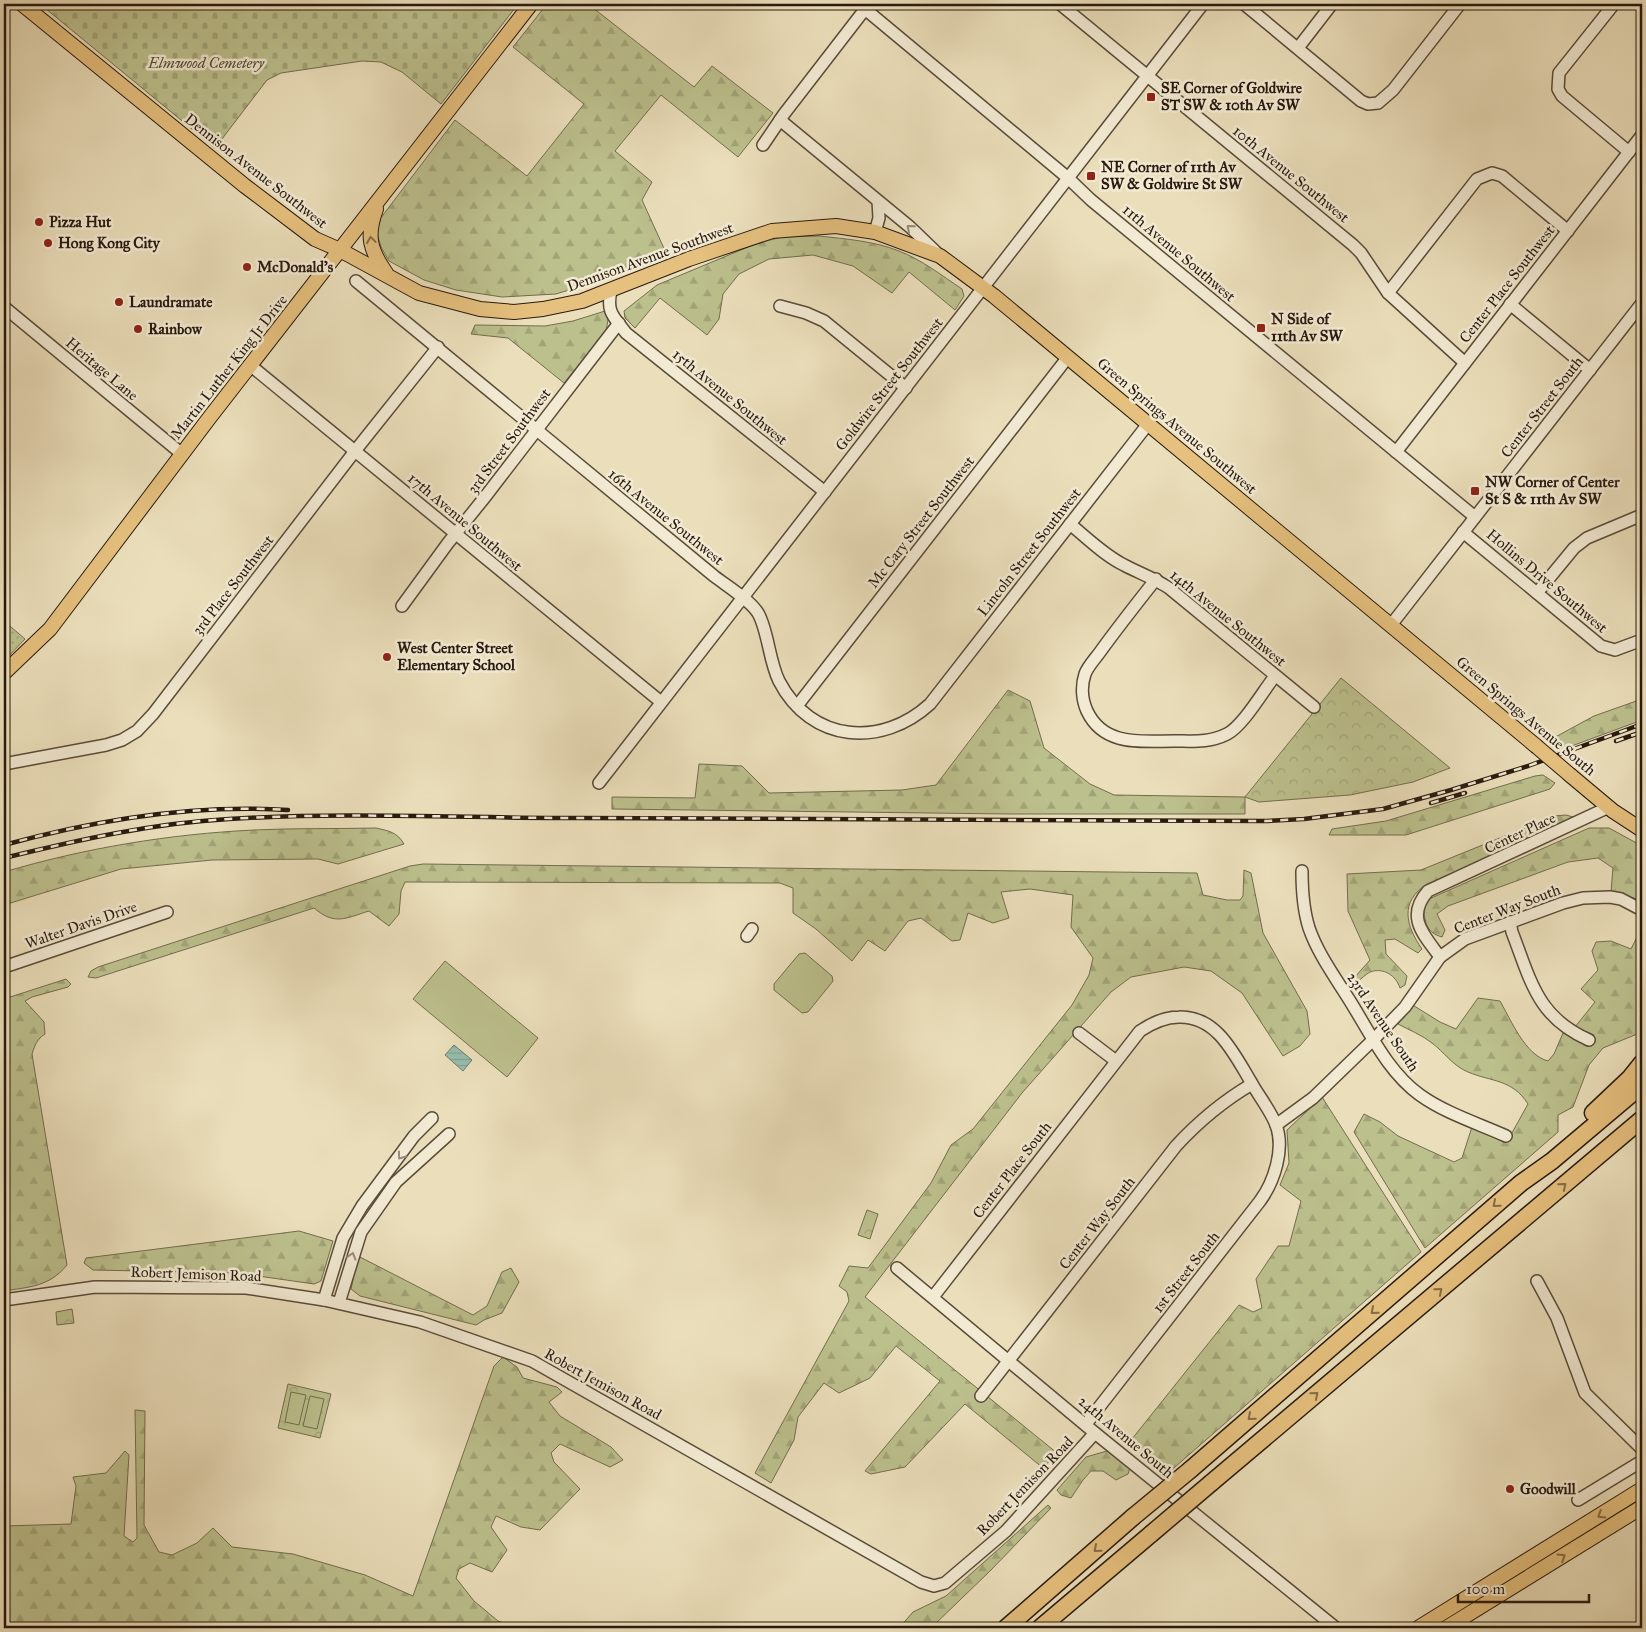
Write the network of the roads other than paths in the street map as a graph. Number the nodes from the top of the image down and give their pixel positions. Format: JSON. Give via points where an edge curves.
{"nodes":[{"id":1,"x":22,"y":4,"type":"edge"},
{"id":2,"x":531,"y":4,"type":"edge"},
{"id":3,"x":1060,"y":4,"type":"edge"},
{"id":4,"x":1203,"y":4,"type":"edge"},
{"id":5,"x":1244,"y":4,"type":"edge"},
{"id":6,"x":1332,"y":4,"type":"edge"},
{"id":7,"x":1460,"y":4,"type":"edge"},
{"id":8,"x":1614,"y":4,"type":"edge"},
{"id":9,"x":867,"y":6,"type":"edge"},
{"id":10,"x":1298,"y":48,"type":"junction"},
{"id":11,"x":1147,"y":76,"type":"junction"},
{"id":12,"x":780,"y":120,"type":"junction"},
{"id":13,"x":1642,"y":135,"type":"edge"},
{"id":14,"x":763,"y":145,"type":"dead end"},
{"id":15,"x":1629,"y":152,"type":"junction"},
{"id":16,"x":1068,"y":178,"type":"junction"},
{"id":17,"x":379,"y":200,"type":"junction"},
{"id":18,"x":878,"y":201,"type":"junction"},
{"id":19,"x":1568,"y":231,"type":"junction"},
{"id":20,"x":875,"y":232,"type":"junction"},
{"id":21,"x":340,"y":250,"type":"junction"},
{"id":22,"x":940,"y":256,"type":"junction"},
{"id":23,"x":388,"y":276,"type":"junction"},
{"id":24,"x":356,"y":280,"type":"dead end"},
{"id":25,"x":984,"y":287,"type":"junction"},
{"id":26,"x":611,"y":291,"type":"junction"},
{"id":27,"x":1388,"y":293,"type":"junction"},
{"id":28,"x":1642,"y":303,"type":"edge"},
{"id":29,"x":1510,"y":304,"type":"junction"},
{"id":30,"x":780,"y":306,"type":"dead end"},
{"id":31,"x":4,"y":307,"type":"edge"},
{"id":32,"x":618,"y":323,"type":"junction"},
{"id":33,"x":438,"y":348,"type":"junction"},
{"id":34,"x":1068,"y":357,"type":"junction"},
{"id":35,"x":1465,"y":363,"type":"junction"},
{"id":36,"x":250,"y":365,"type":"junction"},
{"id":37,"x":1590,"y":370,"type":"junction"},
{"id":38,"x":906,"y":388,"type":"junction"},
{"id":39,"x":1148,"y":424,"type":"junction"},
{"id":40,"x":536,"y":430,"type":"junction"},
{"id":41,"x":355,"y":451,"type":"junction"},
{"id":42,"x":1396,"y":452,"type":"junction"},
{"id":43,"x":182,"y":454,"type":"junction"},
{"id":44,"x":825,"y":492,"type":"junction"},
{"id":45,"x":1642,"y":515,"type":"edge"},
{"id":46,"x":1475,"y":517,"type":"junction"},
{"id":47,"x":1070,"y":524,"type":"junction"},
{"id":48,"x":1463,"y":532,"type":"junction"},
{"id":49,"x":456,"y":534,"type":"junction"},
{"id":50,"x":1156,"y":579,"type":"junction"},
{"id":51,"x":1537,"y":593,"type":"junction"},
{"id":52,"x":743,"y":598,"type":"junction"},
{"id":53,"x":402,"y":606,"type":"dead end"},
{"id":54,"x":1392,"y":625,"type":"junction"},
{"id":55,"x":1642,"y":640,"type":"edge"},
{"id":56,"x":4,"y":673,"type":"edge"},
{"id":57,"x":1276,"y":676,"type":"junction"},
{"id":58,"x":935,"y":699,"type":"joint"},
{"id":59,"x":662,"y":702,"type":"junction"},
{"id":60,"x":797,"y":706,"type":"junction"},
{"id":61,"x":1314,"y":707,"type":"dead end"},
{"id":62,"x":4,"y":764,"type":"edge"},
{"id":63,"x":599,"y":783,"type":"dead end"},
{"id":64,"x":1609,"y":807,"type":"junction"},
{"id":65,"x":1642,"y":830,"type":"edge"},
{"id":66,"x":1302,"y":871,"type":"dead end"},
{"id":67,"x":1642,"y":910,"type":"edge"},
{"id":68,"x":167,"y":912,"type":"dead end"},
{"id":69,"x":1510,"y":922,"type":"junction"},
{"id":70,"x":1440,"y":957,"type":"junction"},
{"id":71,"x":4,"y":967,"type":"edge"},
{"id":72,"x":1079,"y":1033,"type":"dead end"},
{"id":73,"x":1374,"y":1039,"type":"junction"},
{"id":74,"x":1589,"y":1040,"type":"dead end"},
{"id":75,"x":1116,"y":1061,"type":"junction"},
{"id":76,"x":1642,"y":1063,"type":"edge"},
{"id":77,"x":1252,"y":1084,"type":"junction"},
{"id":78,"x":1642,"y":1085,"type":"edge"},
{"id":79,"x":432,"y":1118,"type":"dead end"},
{"id":80,"x":1642,"y":1119,"type":"edge"},
{"id":81,"x":1276,"y":1125,"type":"junction"},
{"id":82,"x":449,"y":1134,"type":"dead end"},
{"id":83,"x":1506,"y":1136,"type":"dead end"},
{"id":84,"x":1521,"y":1183,"type":"junction"},
{"id":85,"x":898,"y":1268,"type":"dead end"},
{"id":86,"x":1537,"y":1281,"type":"dead end"},
{"id":87,"x":933,"y":1297,"type":"junction"},
{"id":88,"x":4,"y":1300,"type":"edge"},
{"id":89,"x":324,"y":1300,"type":"junction"},
{"id":90,"x":339,"y":1303,"type":"junction"},
{"id":91,"x":1009,"y":1359,"type":"junction"},
{"id":92,"x":981,"y":1396,"type":"dead end"},
{"id":93,"x":1086,"y":1424,"type":"junction"},
{"id":94,"x":1095,"y":1432,"type":"junction"},
{"id":95,"x":1642,"y":1449,"type":"edge"},
{"id":96,"x":1642,"y":1461,"type":"edge"},
{"id":97,"x":1642,"y":1489,"type":"edge"},
{"id":98,"x":1578,"y":1500,"type":"dead end"},
{"id":99,"x":1642,"y":1507,"type":"edge"},
{"id":100,"x":1006,"y":1628,"type":"edge"},
{"id":101,"x":1040,"y":1628,"type":"edge"},
{"id":102,"x":1336,"y":1628,"type":"edge"},
{"id":103,"x":1418,"y":1628,"type":"edge"},
{"id":104,"x":1446,"y":1628,"type":"edge"}],
"edges":[{"from":1,"to":21,"type":"main road","name":"Dennison Avenue Southwest","via":[[245,186],[315,239]]},
{"from":2,"to":17,"type":"main road","name":"Martin Luther King Jr Drive"},
{"from":3,"to":11,"type":"street","name":"10th Avenue Southwest"},
{"from":4,"to":11,"type":"street","name":"Goldwire Street Southwest"},
{"from":5,"to":10,"type":"street"},
{"from":6,"to":10,"type":"street"},
{"from":7,"to":10,"type":"street","via":[[1393,90],[1378,103],[1361,101]]},
{"from":8,"to":15,"type":"street","via":[[1558,73],[1558,89],[1562,96]]},
{"from":9,"to":12,"type":"street"},
{"from":9,"to":16,"type":"street","name":"11th Avenue Southwest"},
{"from":11,"to":16,"type":"street","name":"Goldwire Street Southwest"},
{"from":11,"to":27,"type":"street","name":"10th Avenue Southwest","via":[[1353,245]]},
{"from":12,"to":14,"type":"street"},
{"from":12,"to":18,"type":"street","name":"Green Springs Avenue Southwest"},
{"from":13,"to":15,"type":"street","name":"Center Place Southwest"},
{"from":15,"to":19,"type":"street","name":"Center Place Southwest"},
{"from":16,"to":25,"type":"street","name":"Goldwire Street Southwest"},
{"from":16,"to":42,"type":"street","name":"11th Avenue Southwest"},
{"from":17,"to":21,"type":"main road","name":"Martin Luther King Jr Drive"},
{"from":23,"to":17,"type":"main road","one_way":true,"via":[[371,246],[370,232]]},
{"from":18,"to":20,"type":"street","via":[[879,218]]},
{"from":22,"to":18,"type":"street","name":"Green Springs Avenue Southwest","one_way":true},
{"from":19,"to":27,"type":"street","via":[[1502,176],[1492,173],[1477,180]]},
{"from":19,"to":29,"type":"street","name":"Center Place Southwest"},
{"from":20,"to":22,"type":"main road","name":"Green Springs Avenue Southwest"},
{"from":20,"to":26,"type":"main road","name":"Dennison Avenue Southwest","via":[[836,226],[772,232],[689,259]]},
{"from":21,"to":23,"type":"main road","name":"Dennison Avenue Southwest"},
{"from":21,"to":36,"type":"main road","name":"Martin Luther King Jr Drive"},
{"from":22,"to":25,"type":"main road","name":"Green Springs Avenue Southwest"},
{"from":23,"to":26,"type":"main road","name":"Dennison Avenue Southwest","via":[[419,293],[480,309],[514,312],[582,301]]},
{"from":24,"to":33,"type":"street","name":"16th Avenue Southwest"},
{"from":25,"to":34,"type":"main road","name":"Green Springs Avenue Southwest"},
{"from":25,"to":38,"type":"street","name":"Goldwire Street Southwest"},
{"from":26,"to":32,"type":"street","via":[[610,312]]},
{"from":27,"to":35,"type":"street","name":"10th Avenue Southwest"},
{"from":28,"to":37,"type":"street","name":"Center Street South"},
{"from":29,"to":35,"type":"street","name":"Center Place Southwest"},
{"from":29,"to":37,"type":"street"},
{"from":30,"to":38,"type":"street","via":[[824,321]]},
{"from":31,"to":43,"type":"street","name":"Heritage Lane"},
{"from":32,"to":40,"type":"street","name":"3rd Street Southwest"},
{"from":32,"to":44,"type":"street","name":"15th Avenue Southwest","via":[[654,356]]},
{"from":33,"to":40,"type":"street","name":"16th Avenue Southwest"},
{"from":33,"to":41,"type":"street","name":"3rd Place Southwest"},
{"from":34,"to":39,"type":"main road","name":"Green Springs Avenue Southwest"},
{"from":34,"to":60,"type":"street","name":"Mc Cary Street Southwest"},
{"from":35,"to":42,"type":"street","name":"Center Place Southwest"},
{"from":36,"to":41,"type":"street","name":"17th Avenue Southwest"},
{"from":36,"to":43,"type":"main road","name":"Martin Luther King Jr Drive"},
{"from":37,"to":46,"type":"street","name":"Center Street South"},
{"from":38,"to":44,"type":"street","name":"Goldwire Street Southwest"},
{"from":39,"to":47,"type":"street","name":"Lincoln Street Southwest"},
{"from":39,"to":54,"type":"main road","name":"Green Springs Avenue Southwest"},
{"from":40,"to":49,"type":"street","name":"3rd Street Southwest"},
{"from":40,"to":52,"type":"street","name":"16th Avenue Southwest"},
{"from":41,"to":49,"type":"street","name":"17th Avenue Southwest"},
{"from":41,"to":62,"type":"street","name":"3rd Place Southwest","via":[[137,731],[106,745]]},
{"from":42,"to":46,"type":"street","name":"11th Avenue Southwest"},
{"from":43,"to":56,"type":"main road","name":"Martin Luther King Jr Drive","via":[[50,629]]},
{"from":44,"to":52,"type":"street","name":"Goldwire Street Southwest"},
{"from":45,"to":51,"type":"street","via":[[1586,538]]},
{"from":46,"to":48,"type":"street","name":"Center Street South"},
{"from":47,"to":50,"type":"street","name":"14th Avenue Southwest","via":[[1124,566]]},
{"from":47,"to":58,"type":"street","name":"Lincoln Street Southwest"},
{"from":48,"to":51,"type":"street","name":"Hollins Drive Southwest"},
{"from":48,"to":54,"type":"street","name":"Center Street South"},
{"from":49,"to":53,"type":"street","name":"3rd Street Southwest"},
{"from":49,"to":59,"type":"street","name":"17th Avenue Southwest"},
{"from":50,"to":57,"type":"street","name":"14th Avenue Southwest"},
{"from":50,"to":57,"type":"street","via":[[1085,674],[1084,704],[1090,718],[1102,730],[1116,738],[1131,741],[1213,740],[1238,725]]},
{"from":51,"to":55,"type":"street","name":"Hollins Drive Southwest","via":[[1601,646],[1615,650]]},
{"from":52,"to":59,"type":"street","name":"Goldwire Street Southwest"},
{"from":52,"to":60,"type":"street","name":"16th Avenue Southwest","via":[[759,615],[778,679]]},
{"from":54,"to":64,"type":"main road","name":"Green Springs Avenue South","bridge":true},
{"from":57,"to":61,"type":"street","name":"14th Avenue Southwest"},
{"from":58,"to":60,"type":"street","name":"16th Avenue Southwest","via":[[905,723],[862,734],[821,724]]},
{"from":59,"to":63,"type":"street","name":"Goldwire Street Southwest"},
{"from":64,"to":65,"type":"main road","name":"Green Springs Avenue South"},
{"from":64,"to":70,"type":"street","name":"Center Place","via":[[1428,891],[1417,913],[1420,930]]},
{"from":66,"to":73,"type":"street","name":"23rd Avenue South","via":[[1305,914],[1314,938]]},
{"from":67,"to":69,"type":"street","name":"Center Way South","via":[[1621,899],[1595,896]]},
{"from":68,"to":71,"type":"street","name":"Walter Davis Drive"},
{"from":69,"to":70,"type":"street","name":"Center Way South","via":[[1465,939]]},
{"from":69,"to":74,"type":"street","via":[[1543,1006],[1563,1026]]},
{"from":70,"to":73,"type":"street","name":"Center Way South","via":[[1405,1007]]},
{"from":72,"to":75,"type":"street"},
{"from":73,"to":81,"type":"street","name":"Center Way South","via":[[1313,1098]]},
{"from":73,"to":83,"type":"street","name":"23rd Avenue South","via":[[1401,1079],[1419,1094]]},
{"from":75,"to":77,"type":"street","name":"Center Place South","via":[[1149,1025],[1169,1018],[1186,1017],[1206,1024],[1223,1038]]},
{"from":75,"to":87,"type":"street","name":"Center Place South"},
{"from":76,"to":84,"type":"highway"},
{"from":77,"to":81,"type":"street","name":"Center Place South"},
{"from":77,"to":91,"type":"street","name":"Center Way South","via":[[1222,1102],[1176,1146]]},
{"from":78,"to":84,"type":"highway"},
{"from":79,"to":89,"type":"street","one_way":true,"via":[[414,1136],[362,1206],[343,1238]]},
{"from":101,"to":80,"type":"highway","one_way":true,"bridge":true},
{"from":81,"to":93,"type":"street","name":"1st Street South","via":[[1277,1161],[1267,1191]]},
{"from":90,"to":82,"type":"street","one_way":true,"via":[[361,1232],[396,1182]]},
{"from":84,"to":100,"type":"highway","one_way":true,"bridge":true},
{"from":85,"to":87,"type":"street","name":"24th Avenue South"},
{"from":86,"to":95,"type":"street","via":[[1557,1318],[1585,1393]]},
{"from":87,"to":91,"type":"street","name":"24th Avenue South"},
{"from":88,"to":89,"type":"street","name":"Robert Jemison Road","via":[[95,1287],[246,1288]]},
{"from":89,"to":90,"type":"street","name":"Robert Jemison Road"},
{"from":90,"to":94,"type":"street","name":"Robert Jemison Road","via":[[420,1322],[532,1361],[921,1582],[934,1586],[945,1583],[1006,1531]]},
{"from":91,"to":92,"type":"street","name":"Center Way South"},
{"from":91,"to":93,"type":"street","name":"24th Avenue South"},
{"from":93,"to":94,"type":"street","name":"24th Avenue South"},
{"from":94,"to":102,"type":"street","name":"24th Avenue South"},
{"from":96,"to":98,"type":"street"},
{"from":97,"to":103,"type":"main road","one_way":true},
{"from":104,"to":99,"type":"main road","one_way":true}]}
